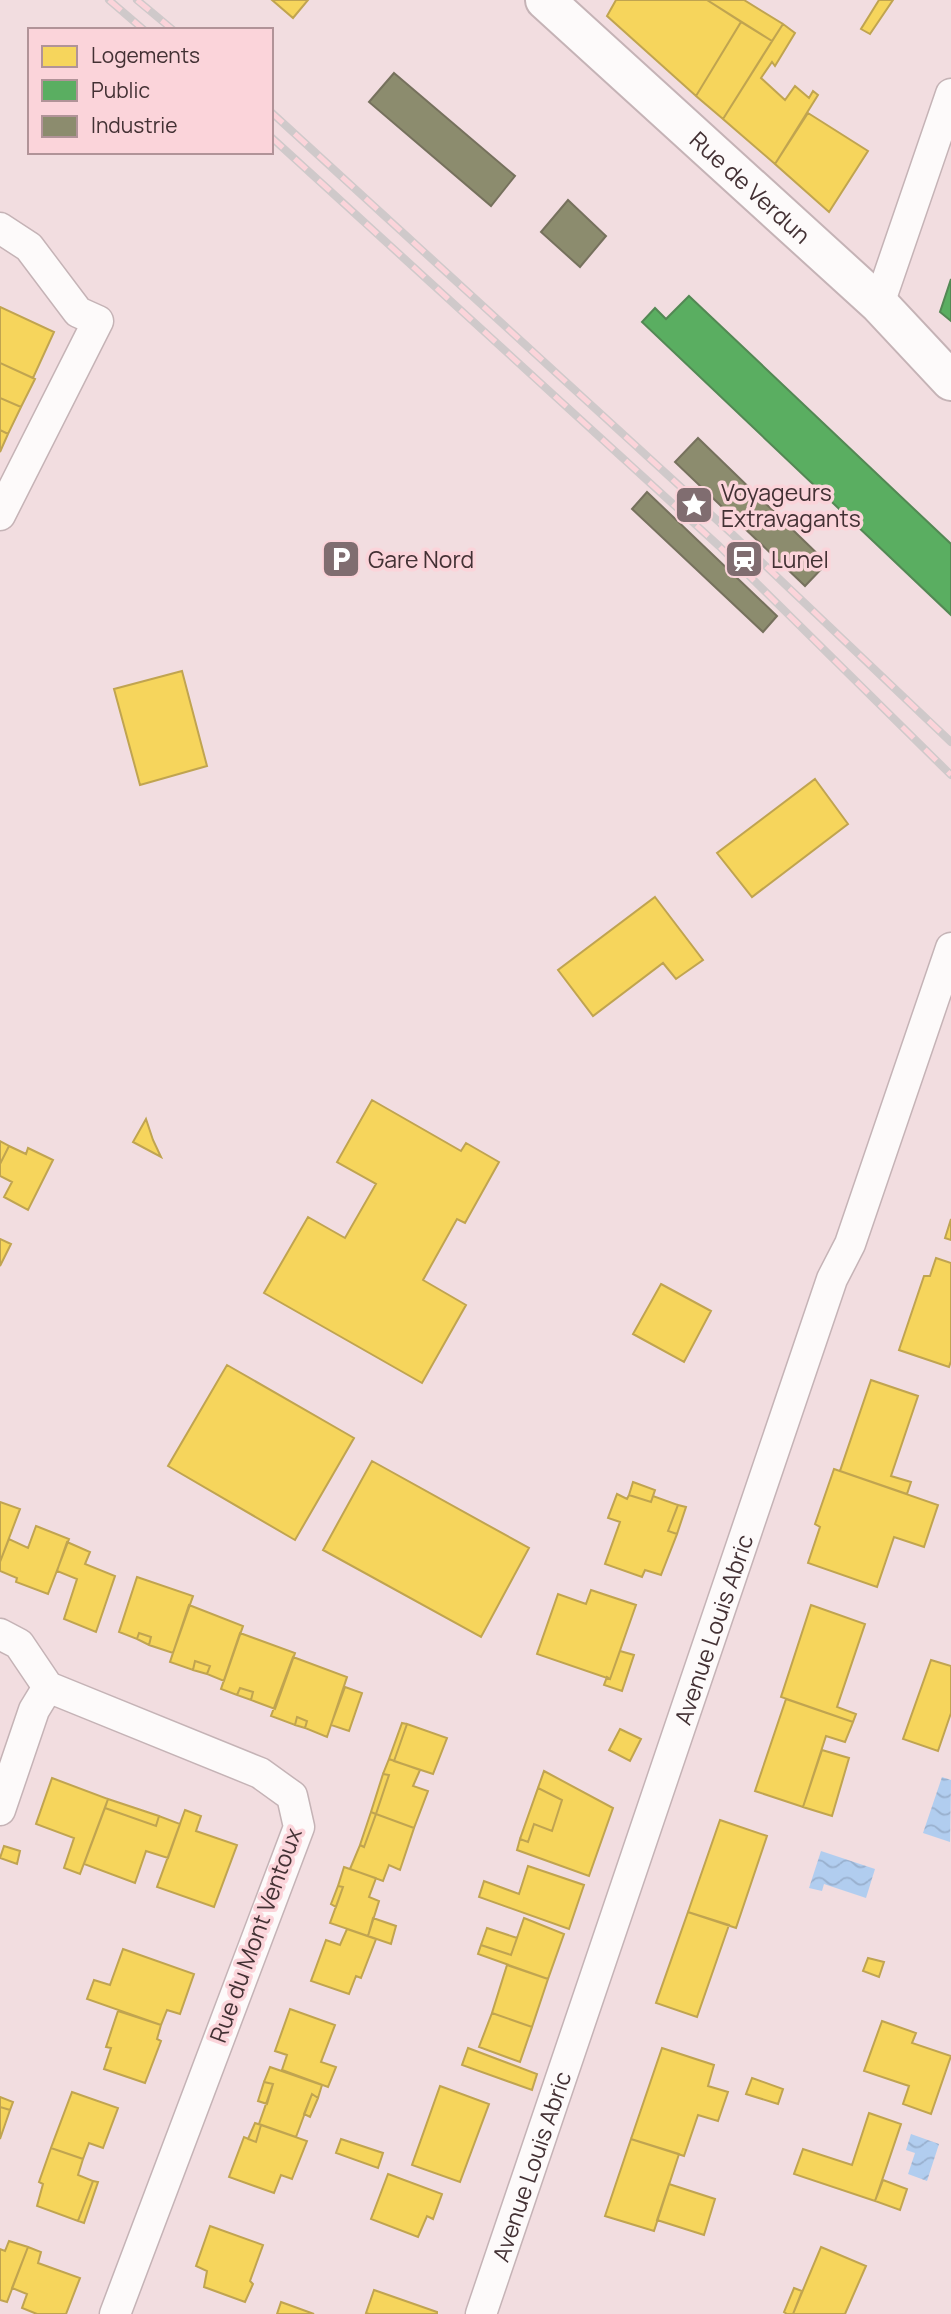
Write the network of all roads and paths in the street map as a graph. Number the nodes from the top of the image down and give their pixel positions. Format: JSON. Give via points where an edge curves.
{"nodes":[{"id":1,"x":550,"y":2,"type":"edge"},
{"id":2,"x":951,"y":94,"type":"edge"},
{"id":3,"x":0,"y":228,"type":"edge"},
{"id":4,"x":879,"y":304,"type":"junction"},
{"id":5,"x":951,"y":381,"type":"edge"},
{"id":6,"x":0,"y":515,"type":"edge"},
{"id":7,"x":951,"y":948,"type":"edge"},
{"id":8,"x":0,"y":1634,"type":"edge"},
{"id":9,"x":48,"y":1688,"type":"junction"},
{"id":10,"x":0,"y":1810,"type":"edge"},
{"id":11,"x":115,"y":2314,"type":"edge"},
{"id":12,"x":481,"y":2314,"type":"edge"}],
"edges":[{"from":1,"to":4,"type":"main road","name":"Rue de Verdun"},
{"from":2,"to":4,"type":"street"},
{"from":3,"to":6,"type":"street","via":[[29,247],[78,312],[98,321]]},
{"from":4,"to":5,"type":"main road","name":"Rue de Verdun"},
{"from":7,"to":12,"type":"street","name":"Avenue Louis Abric","via":[[850,1244],[832,1279]]},
{"from":8,"to":9,"type":"street","via":[[19,1644]]},
{"from":9,"to":10,"type":"street","via":[[34,1710]]},
{"from":9,"to":11,"type":"street","name":"Rue du Mont Ventoux","via":[[260,1773],[292,1796],[299,1826]]}]}
